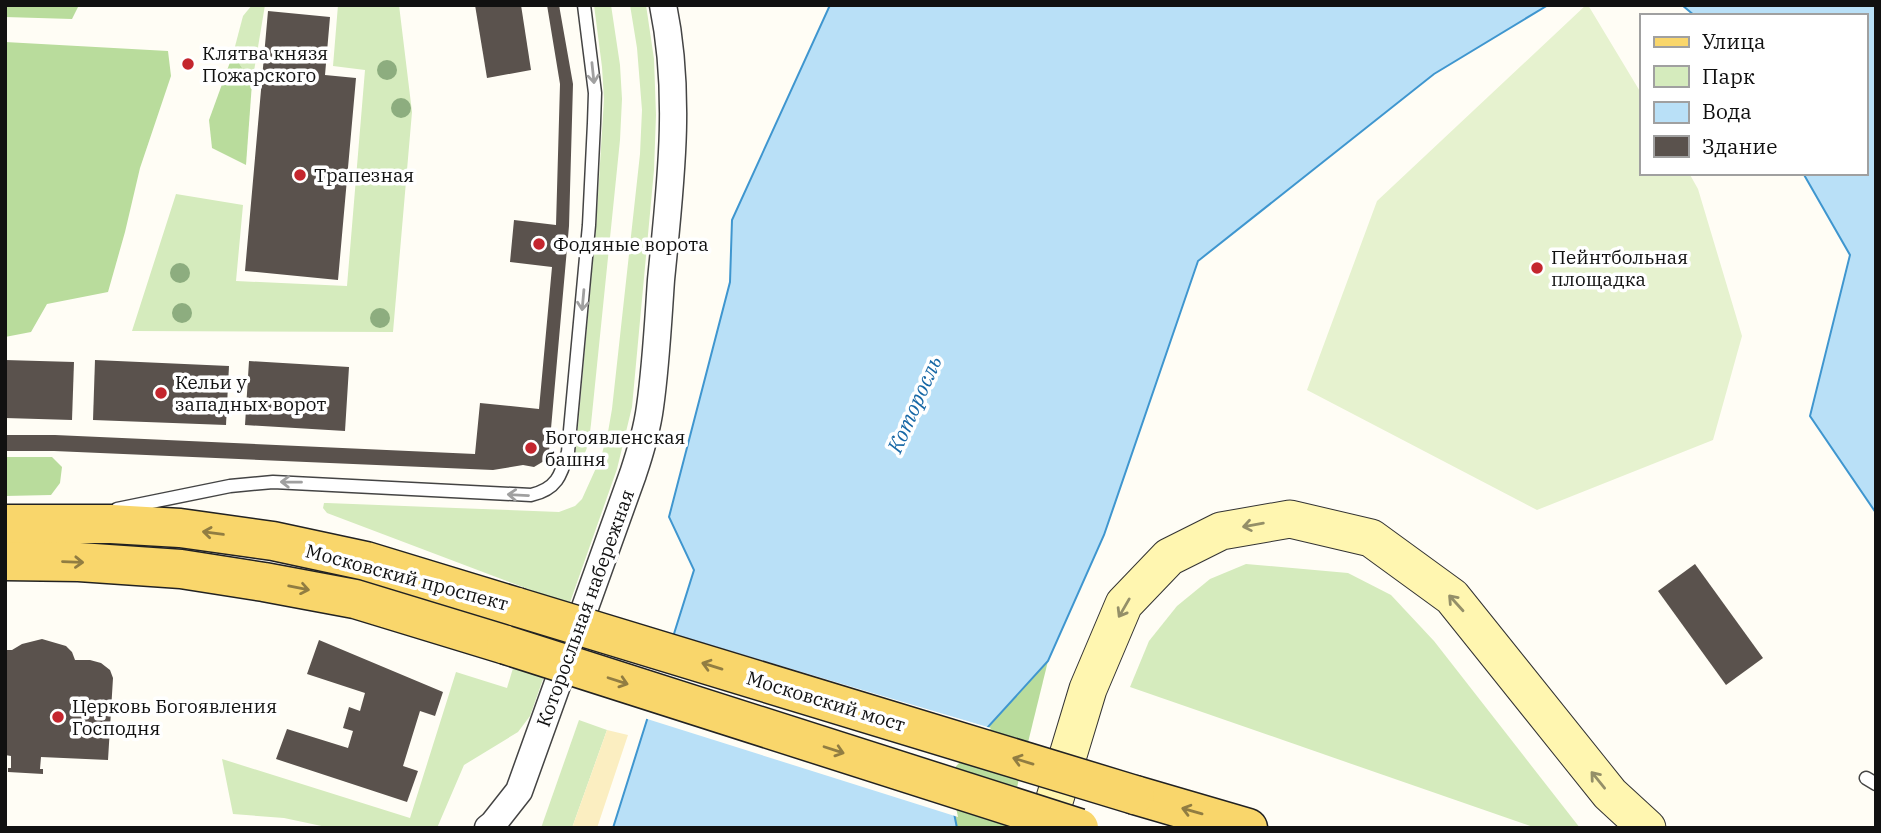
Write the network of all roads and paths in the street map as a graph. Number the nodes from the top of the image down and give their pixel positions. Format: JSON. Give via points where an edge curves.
{"nodes":[{"id":1,"x":584,"y":5,"type":"edge"},
{"id":2,"x":663,"y":5,"type":"edge"},
{"id":3,"x":47,"y":523,"type":"junction"},
{"id":4,"x":5,"y":524,"type":"edge"},
{"id":5,"x":5,"y":561,"type":"edge"},
{"id":6,"x":517,"y":607,"type":"joint"},
{"id":7,"x":488,"y":828,"type":"edge"},
{"id":8,"x":1046,"y":828,"type":"edge"},
{"id":9,"x":1079,"y":828,"type":"edge"},
{"id":10,"x":1248,"y":828,"type":"edge"},
{"id":11,"x":1647,"y":828,"type":"edge"}],
"edges":[{"from":1,"to":3,"type":"lane","one_way":true,"via":[[595,93],[589,225],[568,452],[552,487],[531,495],[252,483]]},
{"from":2,"to":7,"type":"street","name":"Которосльная набережная","via":[[674,128],[650,409],[633,474],[519,791]]},
{"from":3,"to":4,"type":"main road","name":"Московский проспект"},
{"from":6,"to":3,"type":"main road","name":"Московский проспект","one_way":true,"via":[[366,561],[272,541],[180,528]]},
{"from":5,"to":9,"type":"main road","name":"Московский проспект","one_way":true,"bridge":true,"via":[[181,569],[355,599]]},
{"from":10,"to":6,"type":"main road","name":"Московский мост","one_way":true,"bridge":true},
{"from":11,"to":8,"type":"main road","one_way":true,"via":[[1610,794],[1452,597],[1371,538],[1290,519],[1221,531],[1169,557],[1124,604],[1088,689]]}]}
